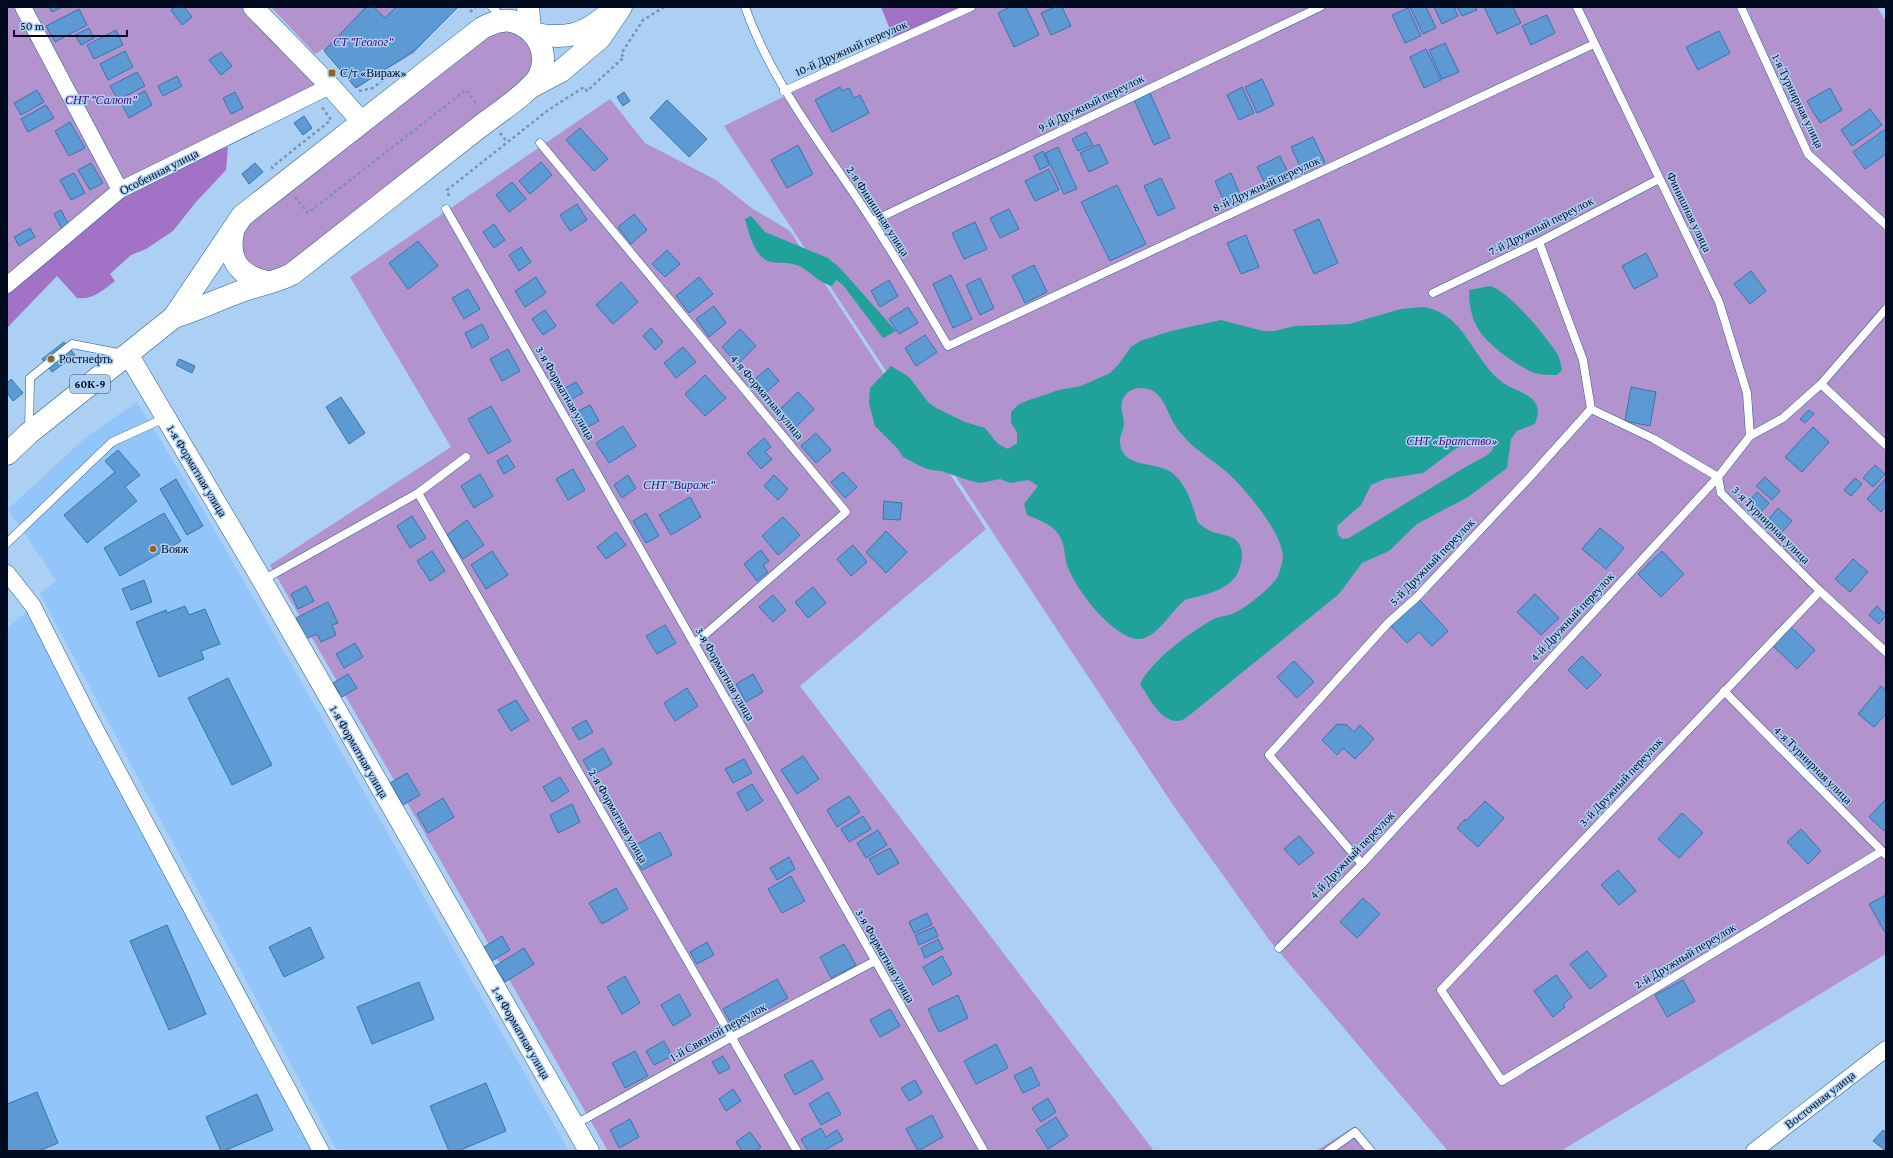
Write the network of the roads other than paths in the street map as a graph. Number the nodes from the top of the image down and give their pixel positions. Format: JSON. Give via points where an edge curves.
{"nodes":[{"id":1,"x":23,"y":7,"type":"edge"},
{"id":2,"x":253,"y":7,"type":"edge"},
{"id":3,"x":528,"y":7,"type":"edge"},
{"id":4,"x":618,"y":7,"type":"edge"},
{"id":5,"x":621,"y":7,"type":"edge"},
{"id":6,"x":745,"y":7,"type":"edge"},
{"id":7,"x":971,"y":7,"type":"edge"},
{"id":8,"x":1320,"y":7,"type":"edge"},
{"id":9,"x":1577,"y":7,"type":"edge"},
{"id":10,"x":1741,"y":7,"type":"edge"},
{"id":11,"x":497,"y":9,"type":"edge"},
{"id":12,"x":482,"y":28,"type":"junction"},
{"id":13,"x":532,"y":32,"type":"junction"},
{"id":14,"x":1594,"y":44,"type":"junction"},
{"id":15,"x":330,"y":86,"type":"junction"},
{"id":16,"x":529,"y":88,"type":"junction"},
{"id":17,"x":784,"y":91,"type":"junction"},
{"id":18,"x":362,"y":122,"type":"junction"},
{"id":19,"x":540,"y":143,"type":"dead end"},
{"id":20,"x":1659,"y":179,"type":"junction"},
{"id":21,"x":120,"y":190,"type":"junction"},
{"id":22,"x":446,"y":209,"type":"dead end"},
{"id":23,"x":873,"y":222,"type":"junction"},
{"id":24,"x":1886,"y":225,"type":"edge"},
{"id":25,"x":233,"y":232,"type":"junction"},
{"id":26,"x":1539,"y":242,"type":"junction"},
{"id":27,"x":8,"y":282,"type":"edge"},
{"id":28,"x":268,"y":282,"type":"junction"},
{"id":29,"x":1433,"y":293,"type":"dead end"},
{"id":30,"x":1886,"y":309,"type":"edge"},
{"id":31,"x":174,"y":317,"type":"junction"},
{"id":32,"x":948,"y":346,"type":"joint"},
{"id":33,"x":126,"y":355,"type":"junction"},
{"id":34,"x":1821,"y":384,"type":"junction"},
{"id":35,"x":1591,"y":409,"type":"junction"},
{"id":36,"x":165,"y":418,"type":"junction"},
{"id":37,"x":28,"y":434,"type":"junction"},
{"id":38,"x":1750,"y":436,"type":"junction"},
{"id":39,"x":1886,"y":445,"type":"edge"},
{"id":40,"x":7,"y":454,"type":"edge"},
{"id":41,"x":466,"y":457,"type":"dead end"},
{"id":42,"x":1718,"y":477,"type":"junction"},
{"id":43,"x":418,"y":493,"type":"junction"},
{"id":44,"x":7,"y":543,"type":"edge"},
{"id":45,"x":7,"y":573,"type":"edge"},
{"id":46,"x":262,"y":580,"type":"junction"},
{"id":47,"x":1820,"y":591,"type":"junction"},
{"id":48,"x":694,"y":644,"type":"junction"},
{"id":49,"x":1886,"y":652,"type":"edge"},
{"id":50,"x":1724,"y":691,"type":"junction"},
{"id":51,"x":1884,"y":853,"type":"edge"},
{"id":52,"x":1362,"y":864,"type":"junction"},
{"id":53,"x":1279,"y":948,"type":"dead end"},
{"id":54,"x":875,"y":961,"type":"junction"},
{"id":55,"x":732,"y":1037,"type":"junction"},
{"id":56,"x":1886,"y":1050,"type":"edge"},
{"id":57,"x":1502,"y":1081,"type":"joint"},
{"id":58,"x":574,"y":1125,"type":"junction"},
{"id":59,"x":321,"y":1151,"type":"edge"},
{"id":60,"x":589,"y":1151,"type":"edge"},
{"id":61,"x":797,"y":1151,"type":"edge"},
{"id":62,"x":984,"y":1151,"type":"edge"},
{"id":63,"x":1328,"y":1151,"type":"edge"},
{"id":64,"x":1371,"y":1151,"type":"edge"},
{"id":65,"x":1754,"y":1151,"type":"edge"}],
"edges":[{"from":1,"to":21,"type":"street"},
{"from":2,"to":15,"type":"street"},
{"from":3,"to":13,"type":"main road"},
{"from":4,"to":13,"type":"main road","via":[[592,27],[576,35],[562,37]]},
{"from":5,"to":16,"type":"main road","via":[[600,38],[561,70]]},
{"from":6,"to":17,"type":"lane","name":"2-я Финишная улица","via":[[754,33]]},
{"from":7,"to":17,"type":"lane","name":"10-й Дружный переулок"},
{"from":8,"to":23,"type":"lane","name":"9-й Дружный переулок"},
{"from":9,"to":14,"type":"lane","name":"Финишная улица"},
{"from":10,"to":24,"type":"lane","name":"1-я Турнирная улица","via":[[1808,154]]},
{"from":11,"to":12,"type":"main road"},
{"from":12,"to":13,"type":"main road","via":[[502,21],[519,23]]},
{"from":12,"to":18,"type":"main road"},
{"from":13,"to":16,"type":"main road","via":[[542,48],[543,62],[540,75]]},
{"from":14,"to":20,"type":"lane","name":"Финишная улица"},
{"from":14,"to":32,"type":"lane","name":"8-й Дружный переулок"},
{"from":15,"to":18,"type":"street"},
{"from":15,"to":21,"type":"street","name":"Особенная улица"},
{"from":16,"to":28,"type":"main road","via":[[292,274]]},
{"from":17,"to":23,"type":"lane","name":"2-я Финишная улица"},
{"from":18,"to":25,"type":"main road","via":[[242,216]]},
{"from":19,"to":48,"type":"lane","name":"4-я Форматная улица","via":[[846,512]]},
{"from":20,"to":26,"type":"lane","name":"7-й Дружный переулок"},
{"from":20,"to":38,"type":"lane","name":"Финишная улица","via":[[1719,302],[1747,393]]},
{"from":21,"to":27,"type":"street","name":"Особенная улица"},
{"from":22,"to":48,"type":"lane","name":"3-я Форматная улица"},
{"from":23,"to":32,"type":"lane","name":"2-я Финишная улица"},
{"from":25,"to":28,"type":"main road","via":[[232,251],[235,262],[246,274],[256,280]]},
{"from":25,"to":31,"type":"main road"},
{"from":26,"to":29,"type":"lane","name":"7-й Дружный переулок"},
{"from":26,"to":35,"type":"lane","via":[[1583,360]]},
{"from":28,"to":31,"type":"main road"},
{"from":30,"to":34,"type":"lane","name":"4-й Дружный переулок"},
{"from":31,"to":33,"type":"main road","number":"60К-9"},
{"from":33,"to":36,"type":"street","name":"1-я Форматная улица","via":[[134,364]]},
{"from":33,"to":37,"type":"main road","number":"60К-9"},
{"from":33,"to":37,"type":"lane","via":[[72,344],[30,378]]},
{"from":34,"to":38,"type":"lane","name":"4-й Дружный переулок","via":[[1783,418]]},
{"from":34,"to":39,"type":"lane"},
{"from":35,"to":42,"type":"lane","via":[[1654,439]]},
{"from":35,"to":52,"type":"lane","name":"5-й Дружный переулок","via":[[1529,478],[1388,623],[1269,755]]},
{"from":36,"to":44,"type":"lane","via":[[112,442]]},
{"from":36,"to":46,"type":"street","name":"1-я Форматная улица"},
{"from":37,"to":40,"type":"main road","number":"60К-9"},
{"from":38,"to":42,"type":"lane","name":"4-й Дружный переулок"},
{"from":41,"to":43,"type":"lane"},
{"from":42,"to":47,"type":"lane","name":"3-я Турнирная улица","via":[[1721,493]]},
{"from":42,"to":52,"type":"lane","name":"4-й Дружный переулок"},
{"from":43,"to":46,"type":"lane"},
{"from":43,"to":55,"type":"lane","name":"2-я Форматная улица"},
{"from":45,"to":59,"type":"street","via":[[34,606],[78,696]]},
{"from":46,"to":58,"type":"street","name":"1-я Форматная улица"},
{"from":47,"to":49,"type":"lane","name":"3-я Турнирная улица"},
{"from":47,"to":50,"type":"lane","name":"3-й Дружный переулок"},
{"from":48,"to":54,"type":"lane","name":"3-я Форматная улица"},
{"from":50,"to":51,"type":"lane","name":"4-я Турнирная улица"},
{"from":50,"to":57,"type":"lane","name":"3-й Дружный переулок","via":[[1441,990]]},
{"from":51,"to":57,"type":"lane","name":"2-й Дружный переулок"},
{"from":52,"to":53,"type":"lane","name":"4-й Дружный переулок"},
{"from":54,"to":55,"type":"lane","name":"1-й Связной переулок"},
{"from":54,"to":62,"type":"lane","name":"3-я Форматная улица"},
{"from":55,"to":58,"type":"lane","name":"1-й Связной переулок"},
{"from":55,"to":61,"type":"lane","name":"2-я Форматная улица"},
{"from":56,"to":65,"type":"street","name":"Восточная улица"},
{"from":58,"to":60,"type":"street","name":"1-я Форматная улица"},
{"from":63,"to":64,"type":"lane","via":[[1355,1132]]}]}
